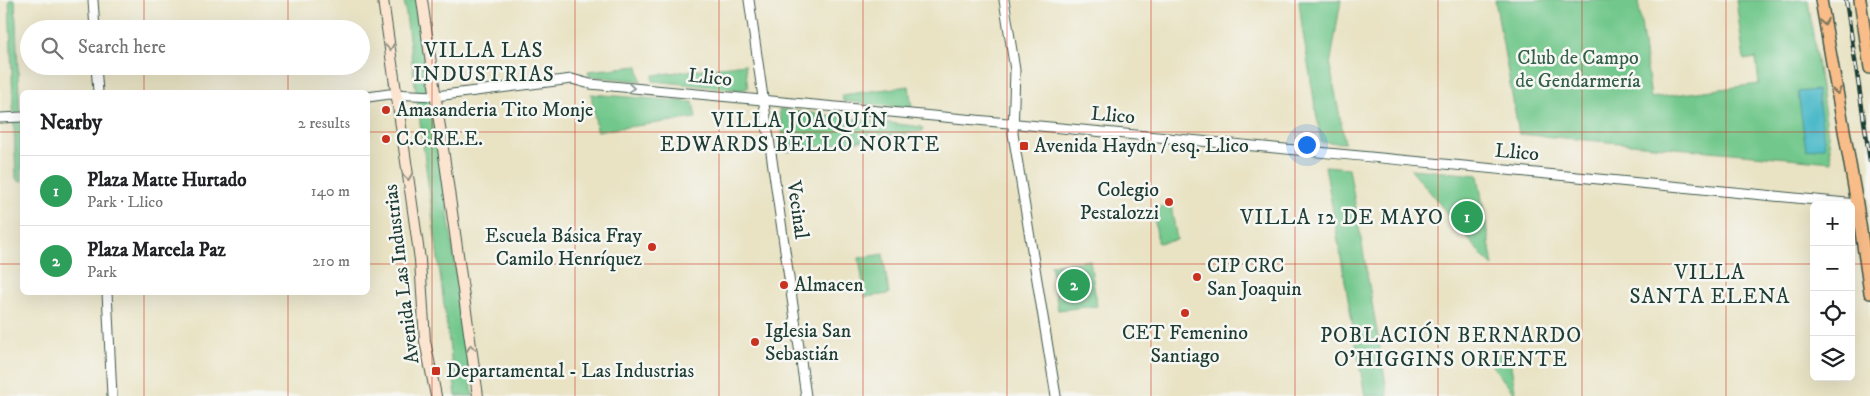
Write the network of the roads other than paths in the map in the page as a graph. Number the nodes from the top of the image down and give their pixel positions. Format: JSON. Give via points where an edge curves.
{"nodes":[{"id":1,"x":93,"y":0,"type":"edge"},
{"id":2,"x":383,"y":0,"type":"edge"},
{"id":3,"x":422,"y":0,"type":"edge"},
{"id":4,"x":749,"y":0,"type":"edge"},
{"id":5,"x":1004,"y":0,"type":"edge"},
{"id":6,"x":1821,"y":0,"type":"edge"},
{"id":7,"x":1860,"y":0,"type":"edge"},
{"id":8,"x":94,"y":20,"type":"edge"},
{"id":9,"x":1870,"y":68,"type":"edge"},
{"id":10,"x":97,"y":75,"type":"edge"},
{"id":11,"x":98,"y":90,"type":"edge"},
{"id":12,"x":396,"y":94,"type":"junction"},
{"id":13,"x":436,"y":96,"type":"junction"},
{"id":14,"x":370,"y":97,"type":"edge"},
{"id":15,"x":764,"y":101,"type":"junction"},
{"id":16,"x":20,"y":117,"type":"edge"},
{"id":17,"x":0,"y":118,"type":"edge"},
{"id":18,"x":1013,"y":124,"type":"junction"},
{"id":19,"x":1857,"y":204,"type":"junction"},
{"id":20,"x":1870,"y":293,"type":"edge"},
{"id":21,"x":107,"y":295,"type":"edge"},
{"id":22,"x":112,"y":396,"type":"edge"},
{"id":23,"x":436,"y":396,"type":"edge"},
{"id":24,"x":478,"y":396,"type":"edge"},
{"id":25,"x":806,"y":396,"type":"edge"},
{"id":26,"x":1056,"y":396,"type":"edge"}],
"edges":[{"from":1,"to":8,"type":"street"},
{"from":2,"to":12,"type":"main road","name":"Avenida Las Industrias","one_way":true},
{"from":3,"to":13,"type":"main road"},
{"from":4,"to":15,"type":"street","name":"Vecinal"},
{"from":5,"to":18,"type":"street","via":[[1016,70]]},
{"from":6,"to":19,"type":"main road","one_way":true},
{"from":7,"to":9,"type":"main road"},
{"from":10,"to":11,"type":"street"},
{"from":12,"to":13,"type":"street","name":"Llico"},
{"from":12,"to":14,"type":"street","name":"Llico"},
{"from":12,"to":23,"type":"main road","name":"Avenida Las Industrias","one_way":true,"via":[[422,278],[425,341]]},
{"from":13,"to":15,"type":"street","name":"Llico","one_way":true,"via":[[572,79],[590,84]]},
{"from":24,"to":13,"type":"main road","one_way":true},
{"from":15,"to":18,"type":"street","name":"Llico"},
{"from":15,"to":25,"type":"street","name":"Vecinal"},
{"from":16,"to":17,"type":"street"},
{"from":18,"to":19,"type":"street","name":"Llico"},
{"from":18,"to":26,"type":"street"},
{"from":19,"to":20,"type":"main road"},
{"from":21,"to":22,"type":"street"}]}
